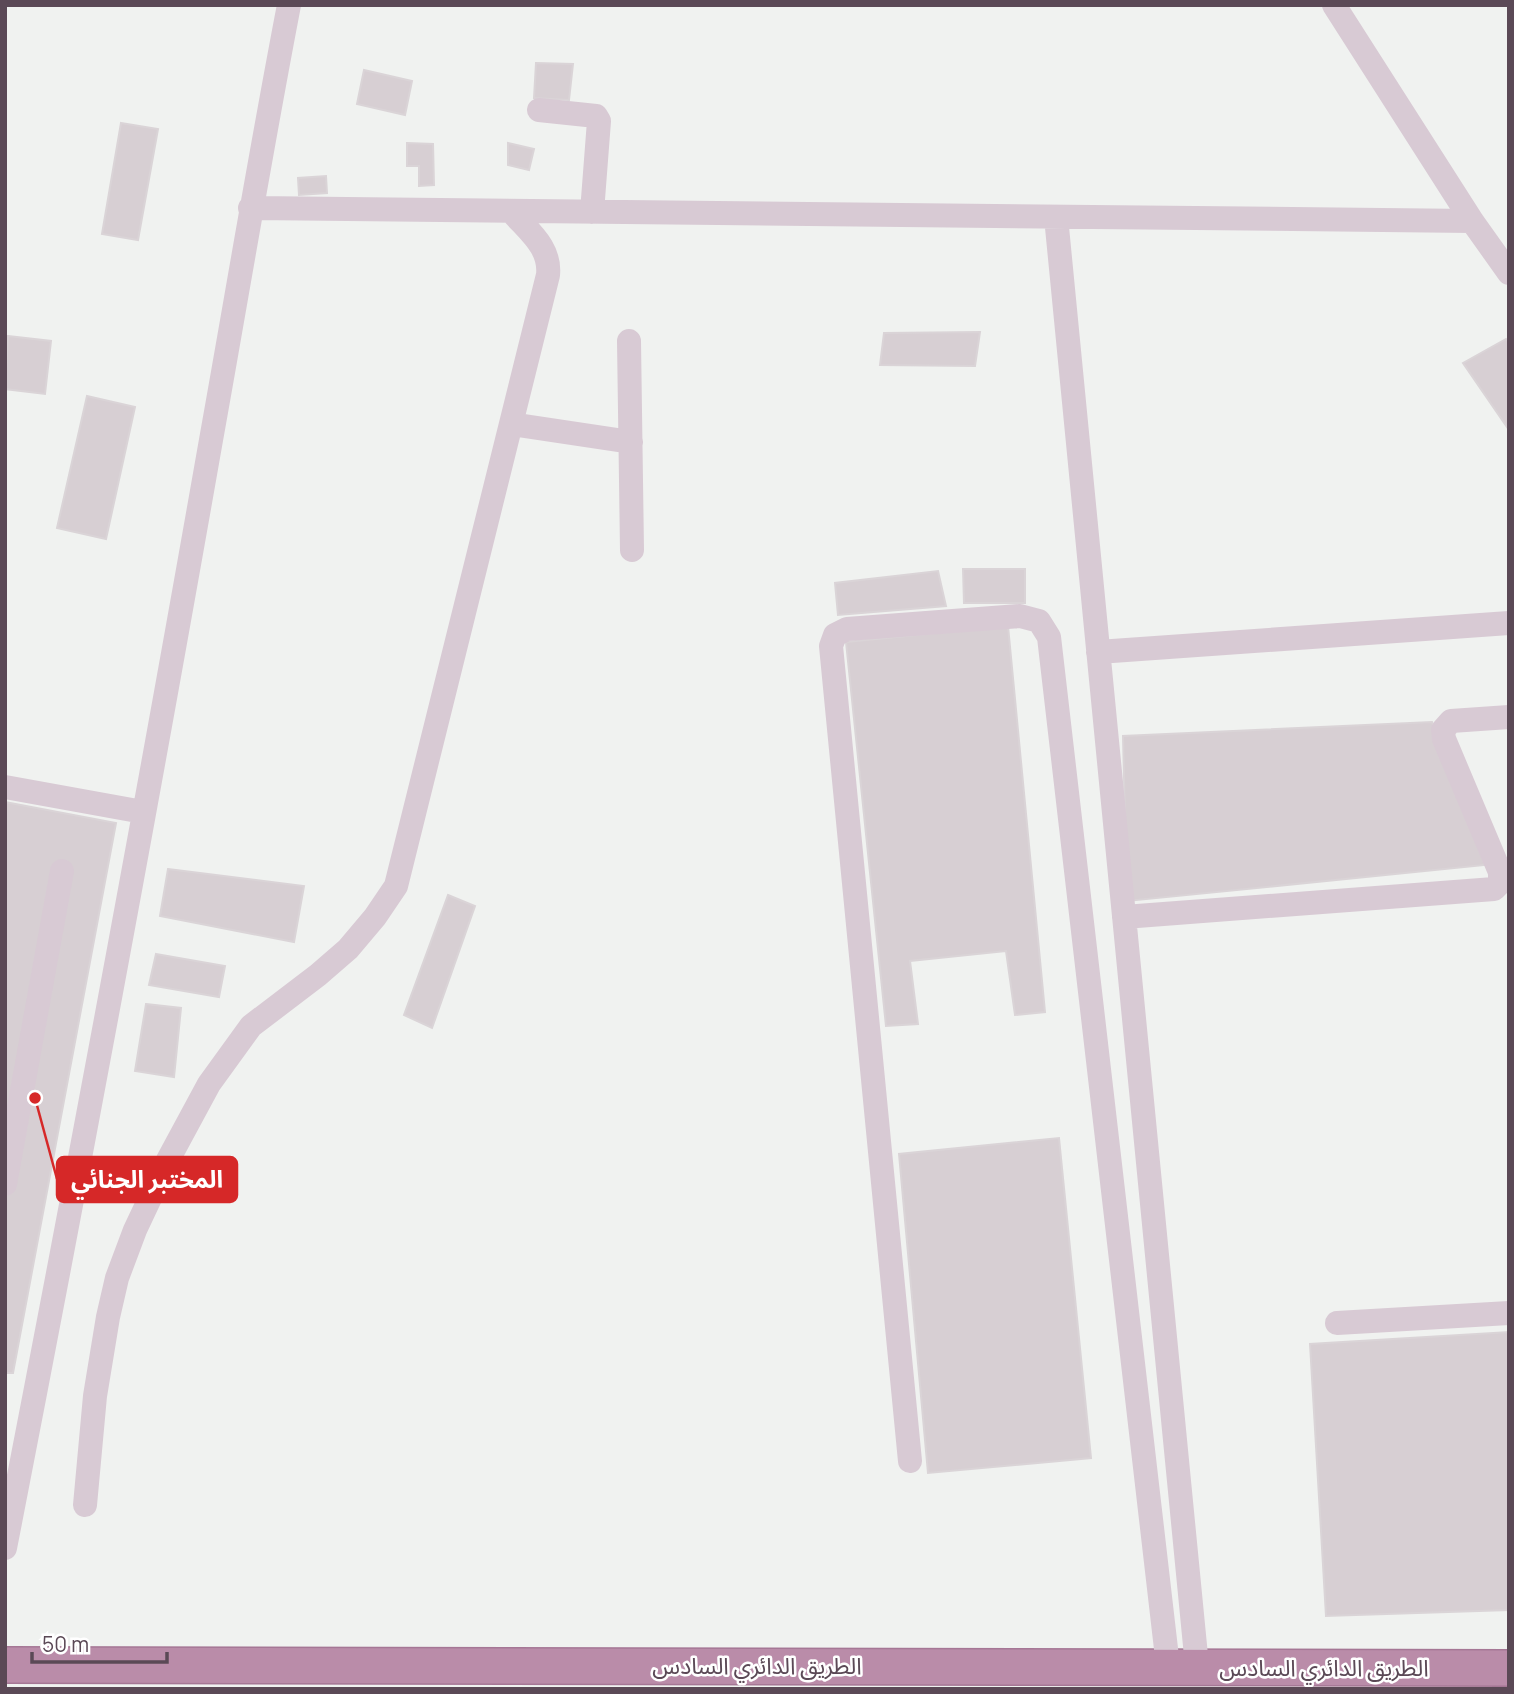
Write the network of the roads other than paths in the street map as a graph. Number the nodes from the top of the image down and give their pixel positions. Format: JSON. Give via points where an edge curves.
{"nodes":[{"id":1,"x":289,"y":5,"type":"edge"},
{"id":2,"x":1334,"y":5,"type":"edge"},
{"id":3,"x":539,"y":110,"type":"dead end"},
{"id":4,"x":250,"y":208,"type":"junction"},
{"id":5,"x":511,"y":211,"type":"junction"},
{"id":6,"x":592,"y":212,"type":"junction"},
{"id":7,"x":1056,"y":217,"type":"junction"},
{"id":8,"x":1472,"y":221,"type":"junction"},
{"id":9,"x":1509,"y":273,"type":"edge"},
{"id":10,"x":629,"y":341,"type":"dead end"},
{"id":11,"x":512,"y":424,"type":"junction"},
{"id":12,"x":631,"y":442,"type":"junction"},
{"id":13,"x":632,"y":550,"type":"dead end"},
{"id":14,"x":1509,"y":623,"type":"edge"},
{"id":15,"x":1098,"y":652,"type":"junction"},
{"id":16,"x":1509,"y":717,"type":"edge"},
{"id":17,"x":5,"y":787,"type":"edge"},
{"id":18,"x":142,"y":812,"type":"junction"},
{"id":19,"x":62,"y":871,"type":"dead end"},
{"id":20,"x":1124,"y":917,"type":"junction"},
{"id":21,"x":5,"y":1184,"type":"edge"},
{"id":22,"x":1509,"y":1313,"type":"edge"},
{"id":23,"x":1337,"y":1322,"type":"dead end"},
{"id":24,"x":910,"y":1461,"type":"dead end"},
{"id":25,"x":9,"y":1505,"type":"edge"},
{"id":26,"x":85,"y":1505,"type":"dead end"},
{"id":27,"x":5,"y":1548,"type":"edge"},
{"id":28,"x":1183,"y":1666,"type":"junction"},
{"id":29,"x":1509,"y":1668,"type":"edge"},
{"id":30,"x":27,"y":1673,"type":"edge"}],
"edges":[{"from":1,"to":4,"type":"street"},
{"from":2,"to":8,"type":"street"},
{"from":3,"to":6,"type":"street","via":[[596,116],[599,121]]},
{"from":4,"to":5,"type":"street"},
{"from":4,"to":18,"type":"street"},
{"from":5,"to":6,"type":"street"},
{"from":5,"to":11,"type":"street","via":[[547,252],[550,263]]},
{"from":6,"to":7,"type":"street"},
{"from":7,"to":8,"type":"street"},
{"from":7,"to":15,"type":"street"},
{"from":8,"to":9,"type":"street"},
{"from":10,"to":12,"type":"street"},
{"from":11,"to":12,"type":"street"},
{"from":11,"to":26,"type":"street","via":[[396,886],[348,948],[251,1026],[209,1084],[168,1160],[135,1230],[114,1291],[95,1396]]},
{"from":12,"to":13,"type":"street"},
{"from":14,"to":15,"type":"street"},
{"from":15,"to":20,"type":"street"},
{"from":16,"to":20,"type":"street","via":[[1451,721],[1443,730],[1500,872],[1500,883],[1494,889]]},
{"from":17,"to":18,"type":"street"},
{"from":18,"to":25,"type":"street","via":[[79,1166]]},
{"from":19,"to":21,"type":"street"},
{"from":20,"to":28,"type":"street"},
{"from":22,"to":23,"type":"street"},
{"from":24,"to":28,"type":"street","via":[[831,646],[835,635],[847,629],[1020,616],[1039,621],[1049,637]]},
{"from":25,"to":27,"type":"street"},
{"from":28,"to":29,"type":"highway","name":"الطريق الدائري السادس"},
{"from":28,"to":30,"type":"highway","name":"الطريق الدائري السادس"}]}
